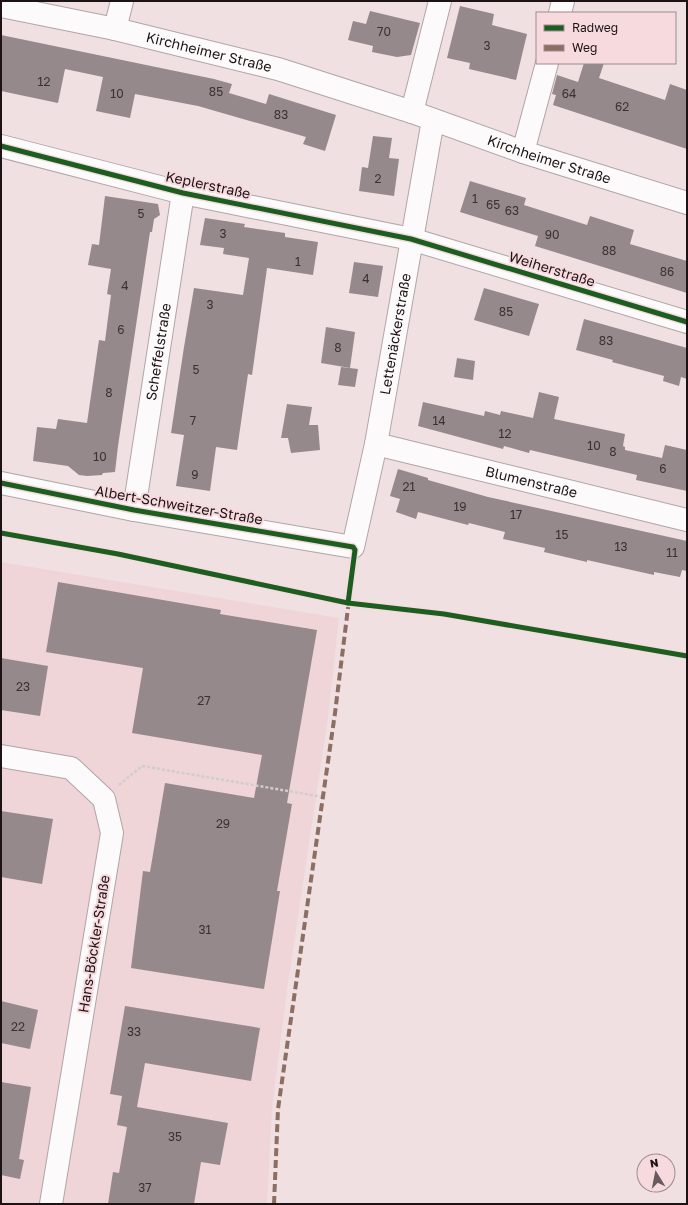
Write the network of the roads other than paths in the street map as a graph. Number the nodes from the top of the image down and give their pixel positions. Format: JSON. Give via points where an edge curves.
{"nodes":[{"id":1,"x":122,"y":1,"type":"edge"},
{"id":2,"x":440,"y":1,"type":"edge"},
{"id":3,"x":563,"y":1,"type":"edge"},
{"id":4,"x":1,"y":6,"type":"edge"},
{"id":5,"x":560,"y":12,"type":"edge"},
{"id":6,"x":115,"y":28,"type":"junction"},
{"id":7,"x":547,"y":64,"type":"edge"},
{"id":8,"x":412,"y":112,"type":"junction"},
{"id":9,"x":433,"y":120,"type":"junction"},
{"id":10,"x":1,"y":146,"type":"edge"},
{"id":11,"x":523,"y":152,"type":"junction"},
{"id":12,"x":183,"y":193,"type":"junction"},
{"id":13,"x":687,"y":203,"type":"edge"},
{"id":14,"x":411,"y":239,"type":"junction"},
{"id":15,"x":687,"y":322,"type":"edge"},
{"id":16,"x":376,"y":444,"type":"junction"},
{"id":17,"x":1,"y":483,"type":"edge"},
{"id":18,"x":134,"y":510,"type":"junction"},
{"id":19,"x":687,"y":520,"type":"edge"},
{"id":20,"x":353,"y":547,"type":"joint"},
{"id":21,"x":1,"y":756,"type":"edge"},
{"id":22,"x":51,"y":1204,"type":"edge"}],
"edges":[{"from":1,"to":6,"type":"street"},
{"from":2,"to":8,"type":"street"},
{"from":3,"to":5,"type":"street"},
{"from":4,"to":6,"type":"street","name":"Kirchheimer Straße"},
{"from":6,"to":8,"type":"street","name":"Kirchheimer Straße","via":[[278,70]]},
{"from":7,"to":11,"type":"street"},
{"from":8,"to":9,"type":"street","name":"Kirchheimer Straße"},
{"from":9,"to":11,"type":"street","name":"Kirchheimer Straße"},
{"from":9,"to":14,"type":"street","name":"Lettenäckerstraße"},
{"from":10,"to":12,"type":"street","name":"Keplerstraße"},
{"from":11,"to":13,"type":"street","name":"Kirchheimer Straße"},
{"from":12,"to":14,"type":"street","name":"Keplerstraße"},
{"from":12,"to":18,"type":"street","name":"Scheffelstraße"},
{"from":14,"to":15,"type":"street","name":"Weiherstraße"},
{"from":14,"to":16,"type":"street","name":"Lettenäckerstraße"},
{"from":16,"to":19,"type":"street","name":"Blumenstraße"},
{"from":16,"to":20,"type":"street","name":"Lettenäckerstraße"},
{"from":17,"to":18,"type":"street","name":"Albert-Schweitzer-Straße"},
{"from":18,"to":20,"type":"street","name":"Albert-Schweitzer-Straße"},
{"from":21,"to":22,"type":"street","name":"Hans-Böckler-Straße","via":[[70,768],[104,799],[112,833]]}]}
